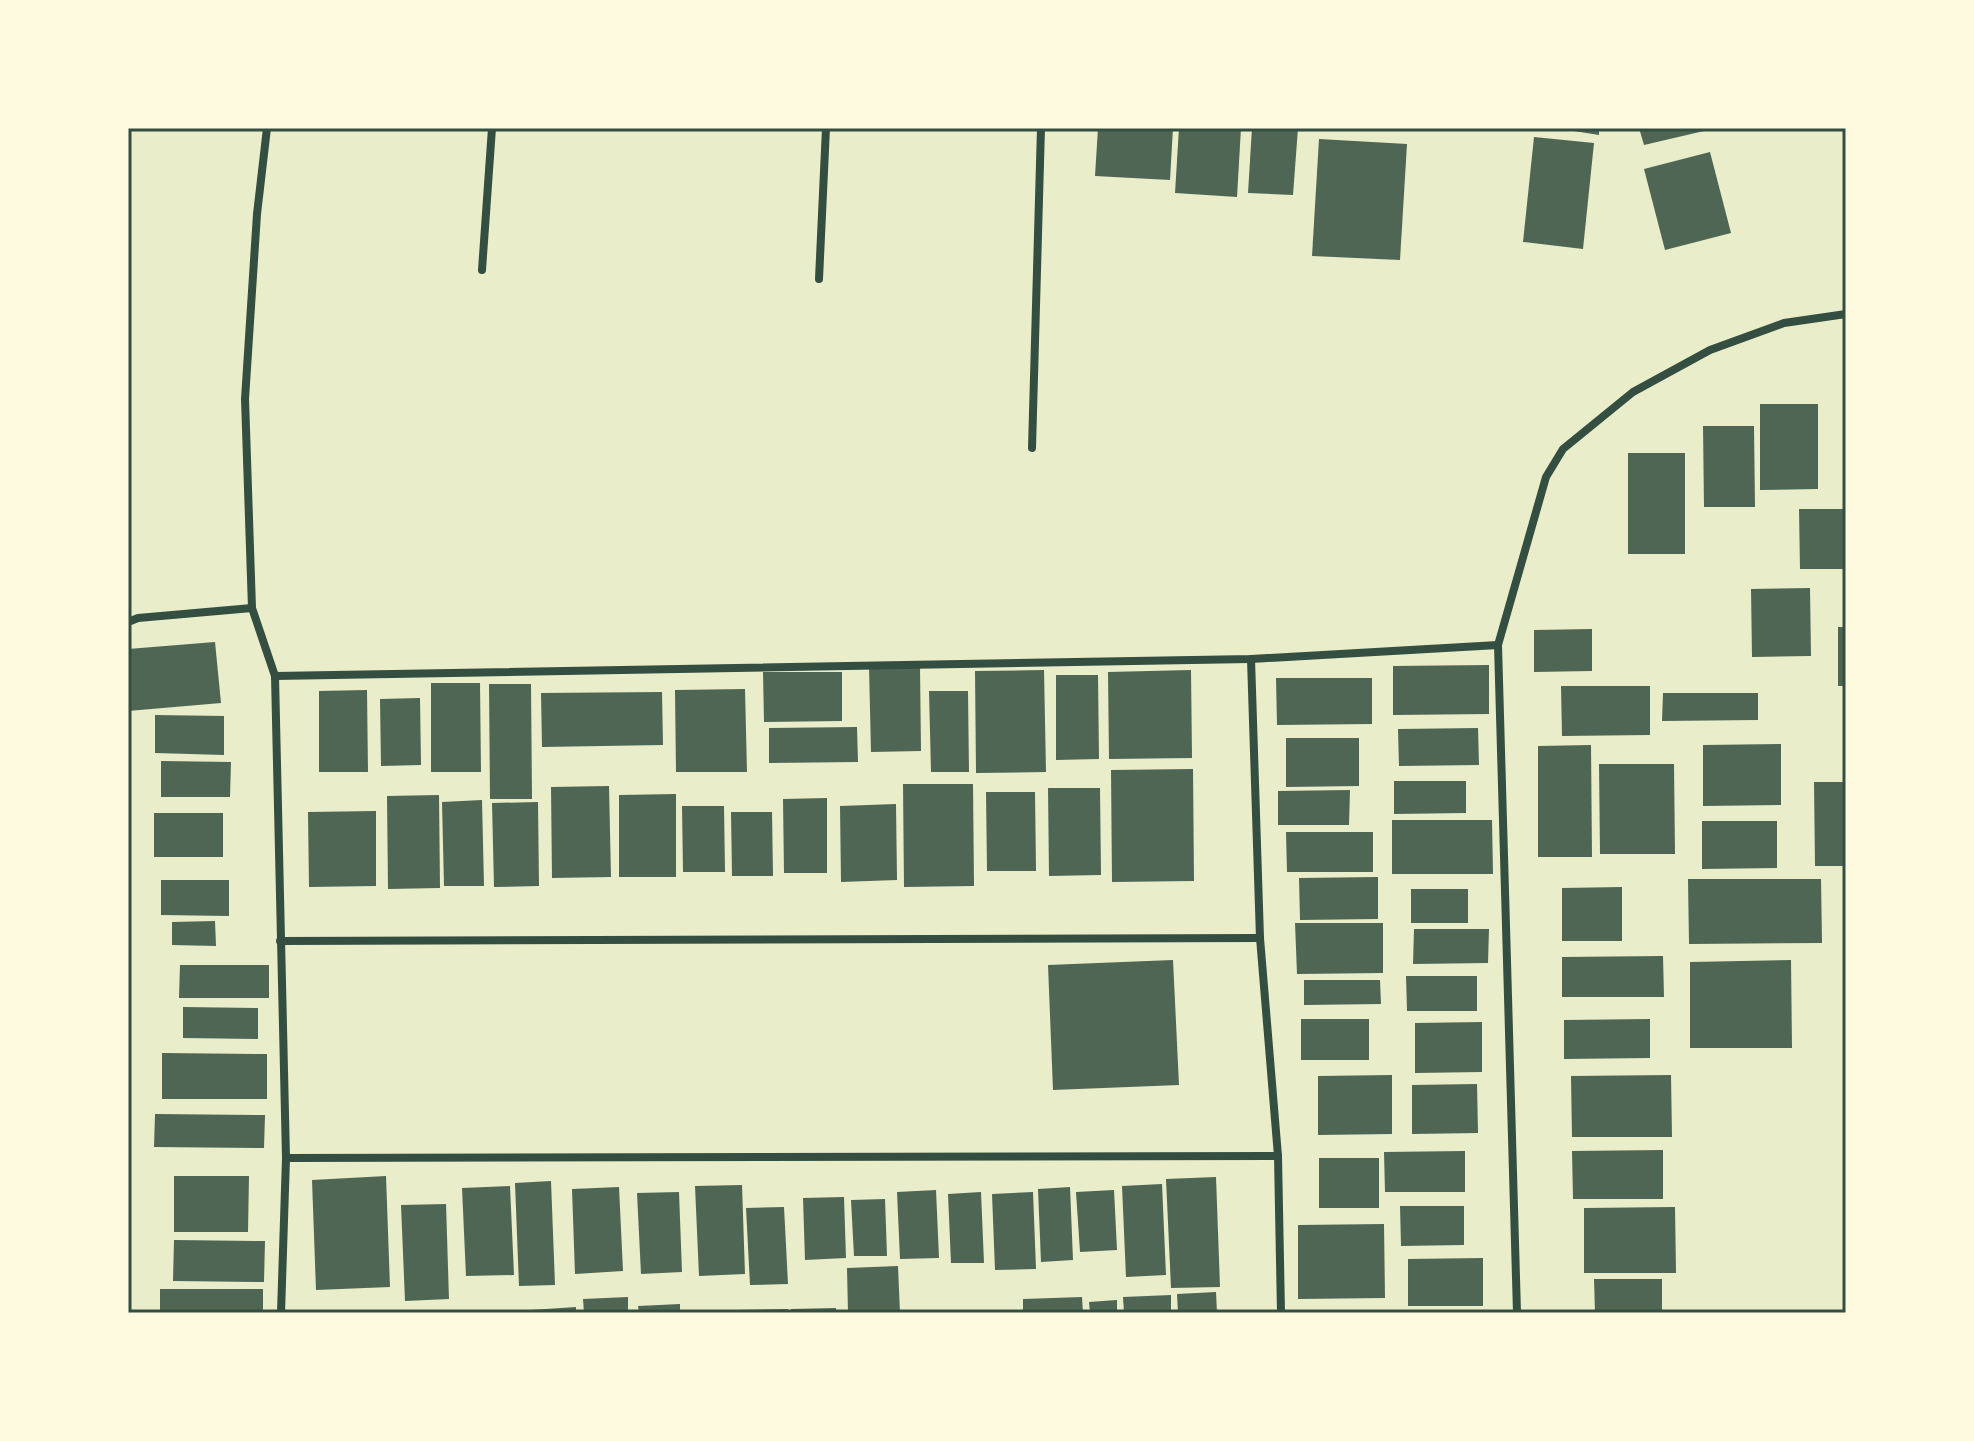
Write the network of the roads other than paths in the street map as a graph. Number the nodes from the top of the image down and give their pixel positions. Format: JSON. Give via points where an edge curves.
{"nodes":[{"id":1,"x":267,"y":128,"type":"edge"},
{"id":2,"x":492,"y":128,"type":"edge"},
{"id":3,"x":826,"y":128,"type":"edge"},
{"id":4,"x":1041,"y":128,"type":"edge"},
{"id":5,"x":482,"y":270,"type":"dead end"},
{"id":6,"x":819,"y":279,"type":"dead end"},
{"id":7,"x":1846,"y":314,"type":"edge"},
{"id":8,"x":1032,"y":448,"type":"dead end"},
{"id":9,"x":252,"y":608,"type":"junction"},
{"id":10,"x":128,"y":622,"type":"edge"},
{"id":11,"x":1498,"y":645,"type":"junction"},
{"id":12,"x":1251,"y":659,"type":"junction"},
{"id":13,"x":275,"y":676,"type":"junction"},
{"id":14,"x":1260,"y":938,"type":"junction"},
{"id":15,"x":280,"y":941,"type":"junction"},
{"id":16,"x":1278,"y":1156,"type":"junction"},
{"id":17,"x":286,"y":1158,"type":"junction"},
{"id":18,"x":281,"y":1313,"type":"edge"},
{"id":19,"x":1281,"y":1313,"type":"edge"},
{"id":20,"x":1517,"y":1313,"type":"edge"}],
"edges":[{"from":1,"to":9,"type":"street","via":[[245,399]]},
{"from":2,"to":5,"type":"street"},
{"from":3,"to":6,"type":"street"},
{"from":4,"to":8,"type":"street"},
{"from":7,"to":11,"type":"street","via":[[1784,323],[1710,350],[1633,392],[1563,449],[1546,477]]},
{"from":9,"to":10,"type":"street"},
{"from":9,"to":13,"type":"street"},
{"from":11,"to":12,"type":"street"},
{"from":11,"to":20,"type":"street"},
{"from":12,"to":13,"type":"street"},
{"from":12,"to":14,"type":"street"},
{"from":13,"to":15,"type":"street"},
{"from":14,"to":15,"type":"street"},
{"from":14,"to":16,"type":"street"},
{"from":15,"to":17,"type":"street"},
{"from":16,"to":17,"type":"street"},
{"from":16,"to":19,"type":"street"},
{"from":17,"to":18,"type":"street"}]}
